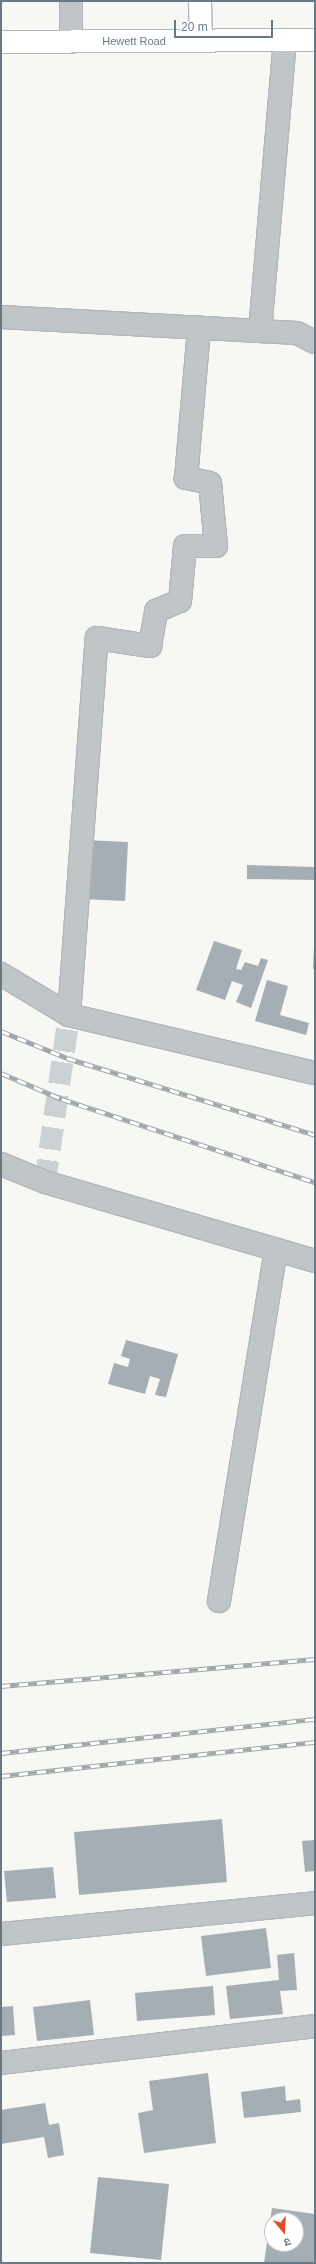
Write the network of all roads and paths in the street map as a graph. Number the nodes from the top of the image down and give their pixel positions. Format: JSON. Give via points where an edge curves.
{"nodes":[{"id":1,"x":72,"y":1,"type":"edge"},
{"id":2,"x":200,"y":1,"type":"edge"},
{"id":3,"x":285,"y":40,"type":"junction"},
{"id":4,"x":315,"y":40,"type":"edge"},
{"id":5,"x":201,"y":41,"type":"junction"},
{"id":6,"x":1,"y":42,"type":"edge"},
{"id":7,"x":71,"y":42,"type":"junction"},
{"id":8,"x":1,"y":317,"type":"edge"},
{"id":9,"x":199,"y":328,"type":"junction"},
{"id":10,"x":260,"y":331,"type":"junction"},
{"id":11,"x":315,"y":342,"type":"edge"},
{"id":12,"x":1,"y":974,"type":"edge"},
{"id":13,"x":69,"y":1015,"type":"junction"},
{"id":14,"x":315,"y":1073,"type":"edge"},
{"id":15,"x":1,"y":1164,"type":"edge"},
{"id":16,"x":276,"y":1250,"type":"junction"},
{"id":17,"x":315,"y":1261,"type":"edge"},
{"id":18,"x":219,"y":1601,"type":"dead end"},
{"id":19,"x":315,"y":1903,"type":"edge"},
{"id":20,"x":1,"y":1934,"type":"edge"},
{"id":21,"x":315,"y":2026,"type":"edge"},
{"id":22,"x":1,"y":2063,"type":"edge"}],
"edges":[{"from":1,"to":7,"type":"street"},
{"from":2,"to":5,"type":"main road"},
{"from":3,"to":4,"type":"main road","name":"Hewett Road"},
{"from":3,"to":5,"type":"main road","name":"Hewett Road"},
{"from":3,"to":10,"type":"street"},
{"from":5,"to":7,"type":"main road","name":"Hewett Road"},
{"from":6,"to":7,"type":"main road","name":"Hewett Road"},
{"from":8,"to":9,"type":"street"},
{"from":9,"to":10,"type":"street"},
{"from":9,"to":13,"type":"street","via":[[186,478],[210,483],[216,546],[185,546],[180,601],[156,611],[150,646],[97,638]]},
{"from":10,"to":11,"type":"street","via":[[297,333]]},
{"from":12,"to":13,"type":"street"},
{"from":13,"to":14,"type":"street"},
{"from":15,"to":16,"type":"street","via":[[45,1182]]},
{"from":16,"to":17,"type":"street"},
{"from":16,"to":18,"type":"street"},
{"from":19,"to":20,"type":"street"},
{"from":21,"to":22,"type":"street"}]}
